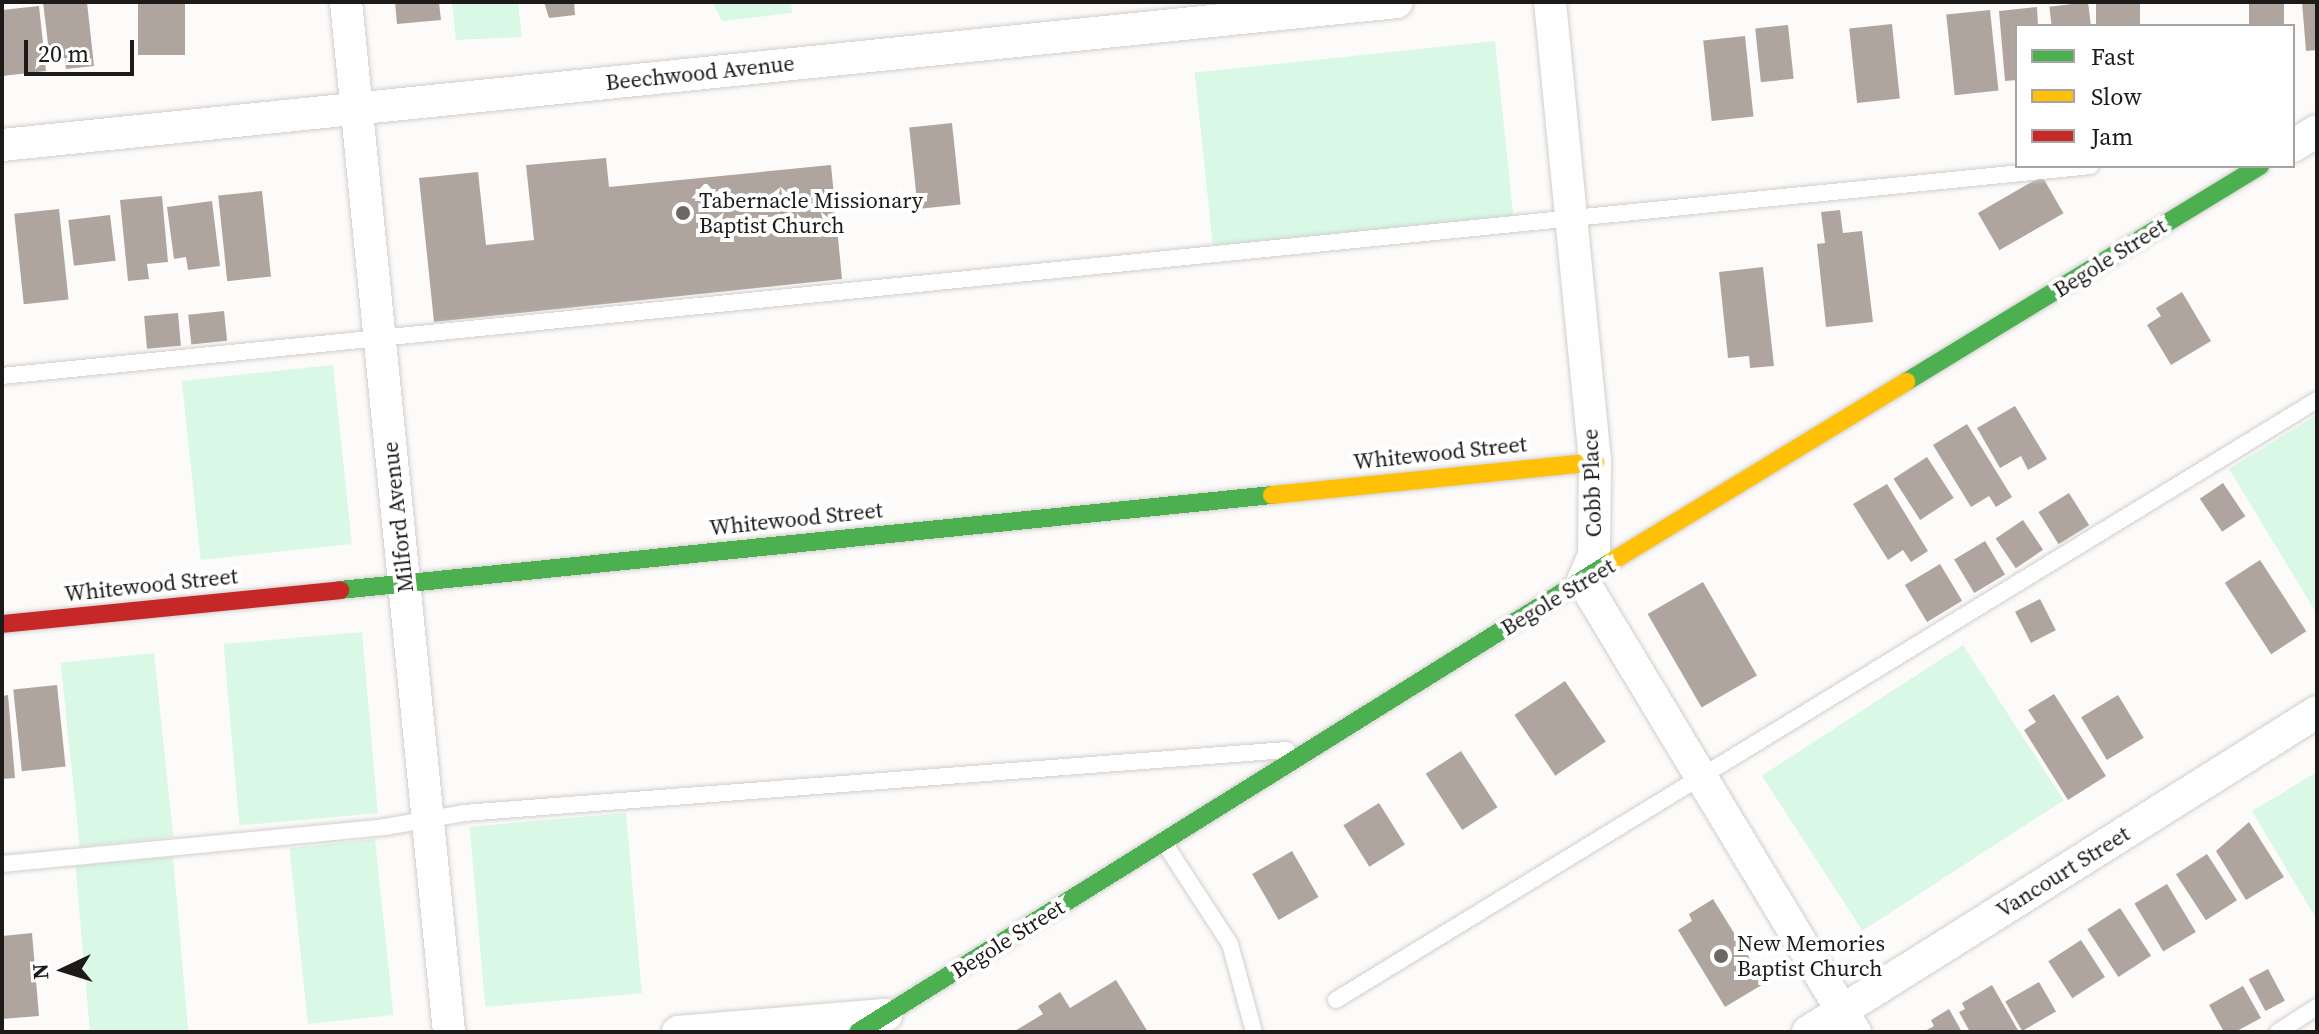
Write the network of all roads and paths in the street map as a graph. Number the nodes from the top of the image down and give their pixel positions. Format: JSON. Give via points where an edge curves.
{"nodes":[{"id":1,"x":346,"y":2,"type":"edge"},
{"id":2,"x":1397,"y":2,"type":"edge"},
{"id":3,"x":1550,"y":2,"type":"edge"},
{"id":4,"x":356,"y":108,"type":"junction"},
{"id":5,"x":2317,"y":131,"type":"edge"},
{"id":6,"x":2,"y":145,"type":"edge"},
{"id":7,"x":2295,"y":145,"type":"edge"},
{"id":8,"x":2069,"y":168,"type":"edge"},
{"id":9,"x":2257,"y":168,"type":"edge"},
{"id":10,"x":1571,"y":216,"type":"junction"},
{"id":11,"x":380,"y":339,"type":"junction"},
{"id":12,"x":2,"y":376,"type":"edge"},
{"id":13,"x":2317,"y":400,"type":"edge"},
{"id":14,"x":1595,"y":462,"type":"junction"},
{"id":15,"x":1583,"y":581,"type":"junction"},
{"id":16,"x":405,"y":583,"type":"junction"},
{"id":17,"x":2,"y":624,"type":"edge"},
{"id":18,"x":2317,"y":712,"type":"edge"},
{"id":19,"x":1313,"y":748,"type":"junction"},
{"id":20,"x":1701,"y":777,"type":"junction"},
{"id":21,"x":428,"y":817,"type":"junction"},
{"id":22,"x":1164,"y":842,"type":"junction"},
{"id":23,"x":2,"y":864,"type":"edge"},
{"id":24,"x":1336,"y":1000,"type":"dead end"},
{"id":25,"x":2317,"y":1007,"type":"edge"},
{"id":26,"x":888,"y":1015,"type":"junction"},
{"id":27,"x":1848,"y":1022,"type":"edge"},
{"id":28,"x":449,"y":1032,"type":"edge"},
{"id":29,"x":678,"y":1032,"type":"edge"},
{"id":30,"x":858,"y":1032,"type":"edge"},
{"id":31,"x":1254,"y":1032,"type":"edge"},
{"id":32,"x":1808,"y":1032,"type":"edge"},
{"id":33,"x":2278,"y":1032,"type":"edge"}],
"edges":[{"from":1,"to":4,"type":"street","name":"Milford Avenue"},
{"from":2,"to":4,"type":"street","name":"Beechwood Avenue"},
{"from":3,"to":10,"type":"street","name":"Cobb Place"},
{"from":4,"to":6,"type":"street","name":"Beechwood Avenue"},
{"from":4,"to":11,"type":"street","name":"Milford Avenue"},
{"from":5,"to":7,"type":"street"},
{"from":8,"to":10,"type":"lane"},
{"from":9,"to":15,"type":"street","name":"Begole Street"},
{"from":10,"to":11,"type":"lane"},
{"from":10,"to":14,"type":"street","name":"Cobb Place"},
{"from":11,"to":12,"type":"lane"},
{"from":11,"to":16,"type":"street","name":"Milford Avenue"},
{"from":13,"to":20,"type":"lane"},
{"from":14,"to":15,"type":"street","name":"Cobb Place","via":[[1594,555]]},
{"from":14,"to":16,"type":"street","name":"Whitewood Street"},
{"from":15,"to":19,"type":"street","name":"Begole Street"},
{"from":15,"to":20,"type":"street"},
{"from":16,"to":17,"type":"street","name":"Whitewood Street"},
{"from":16,"to":21,"type":"street","name":"Milford Avenue"},
{"from":18,"to":27,"type":"street","name":"Vancourt Street"},
{"from":19,"to":21,"type":"lane"},
{"from":19,"to":22,"type":"street","name":"Begole Street"},
{"from":20,"to":24,"type":"lane"},
{"from":20,"to":27,"type":"street"},
{"from":21,"to":23,"type":"lane","via":[[385,827]]},
{"from":21,"to":28,"type":"street","name":"Milford Avenue"},
{"from":22,"to":26,"type":"street","name":"Begole Street"},
{"from":22,"to":31,"type":"lane","via":[[1230,944]]},
{"from":25,"to":33,"type":"lane"},
{"from":26,"to":29,"type":"street"},
{"from":26,"to":30,"type":"street","name":"Begole Street"},
{"from":27,"to":32,"type":"street","name":"Vancourt Street"}]}
